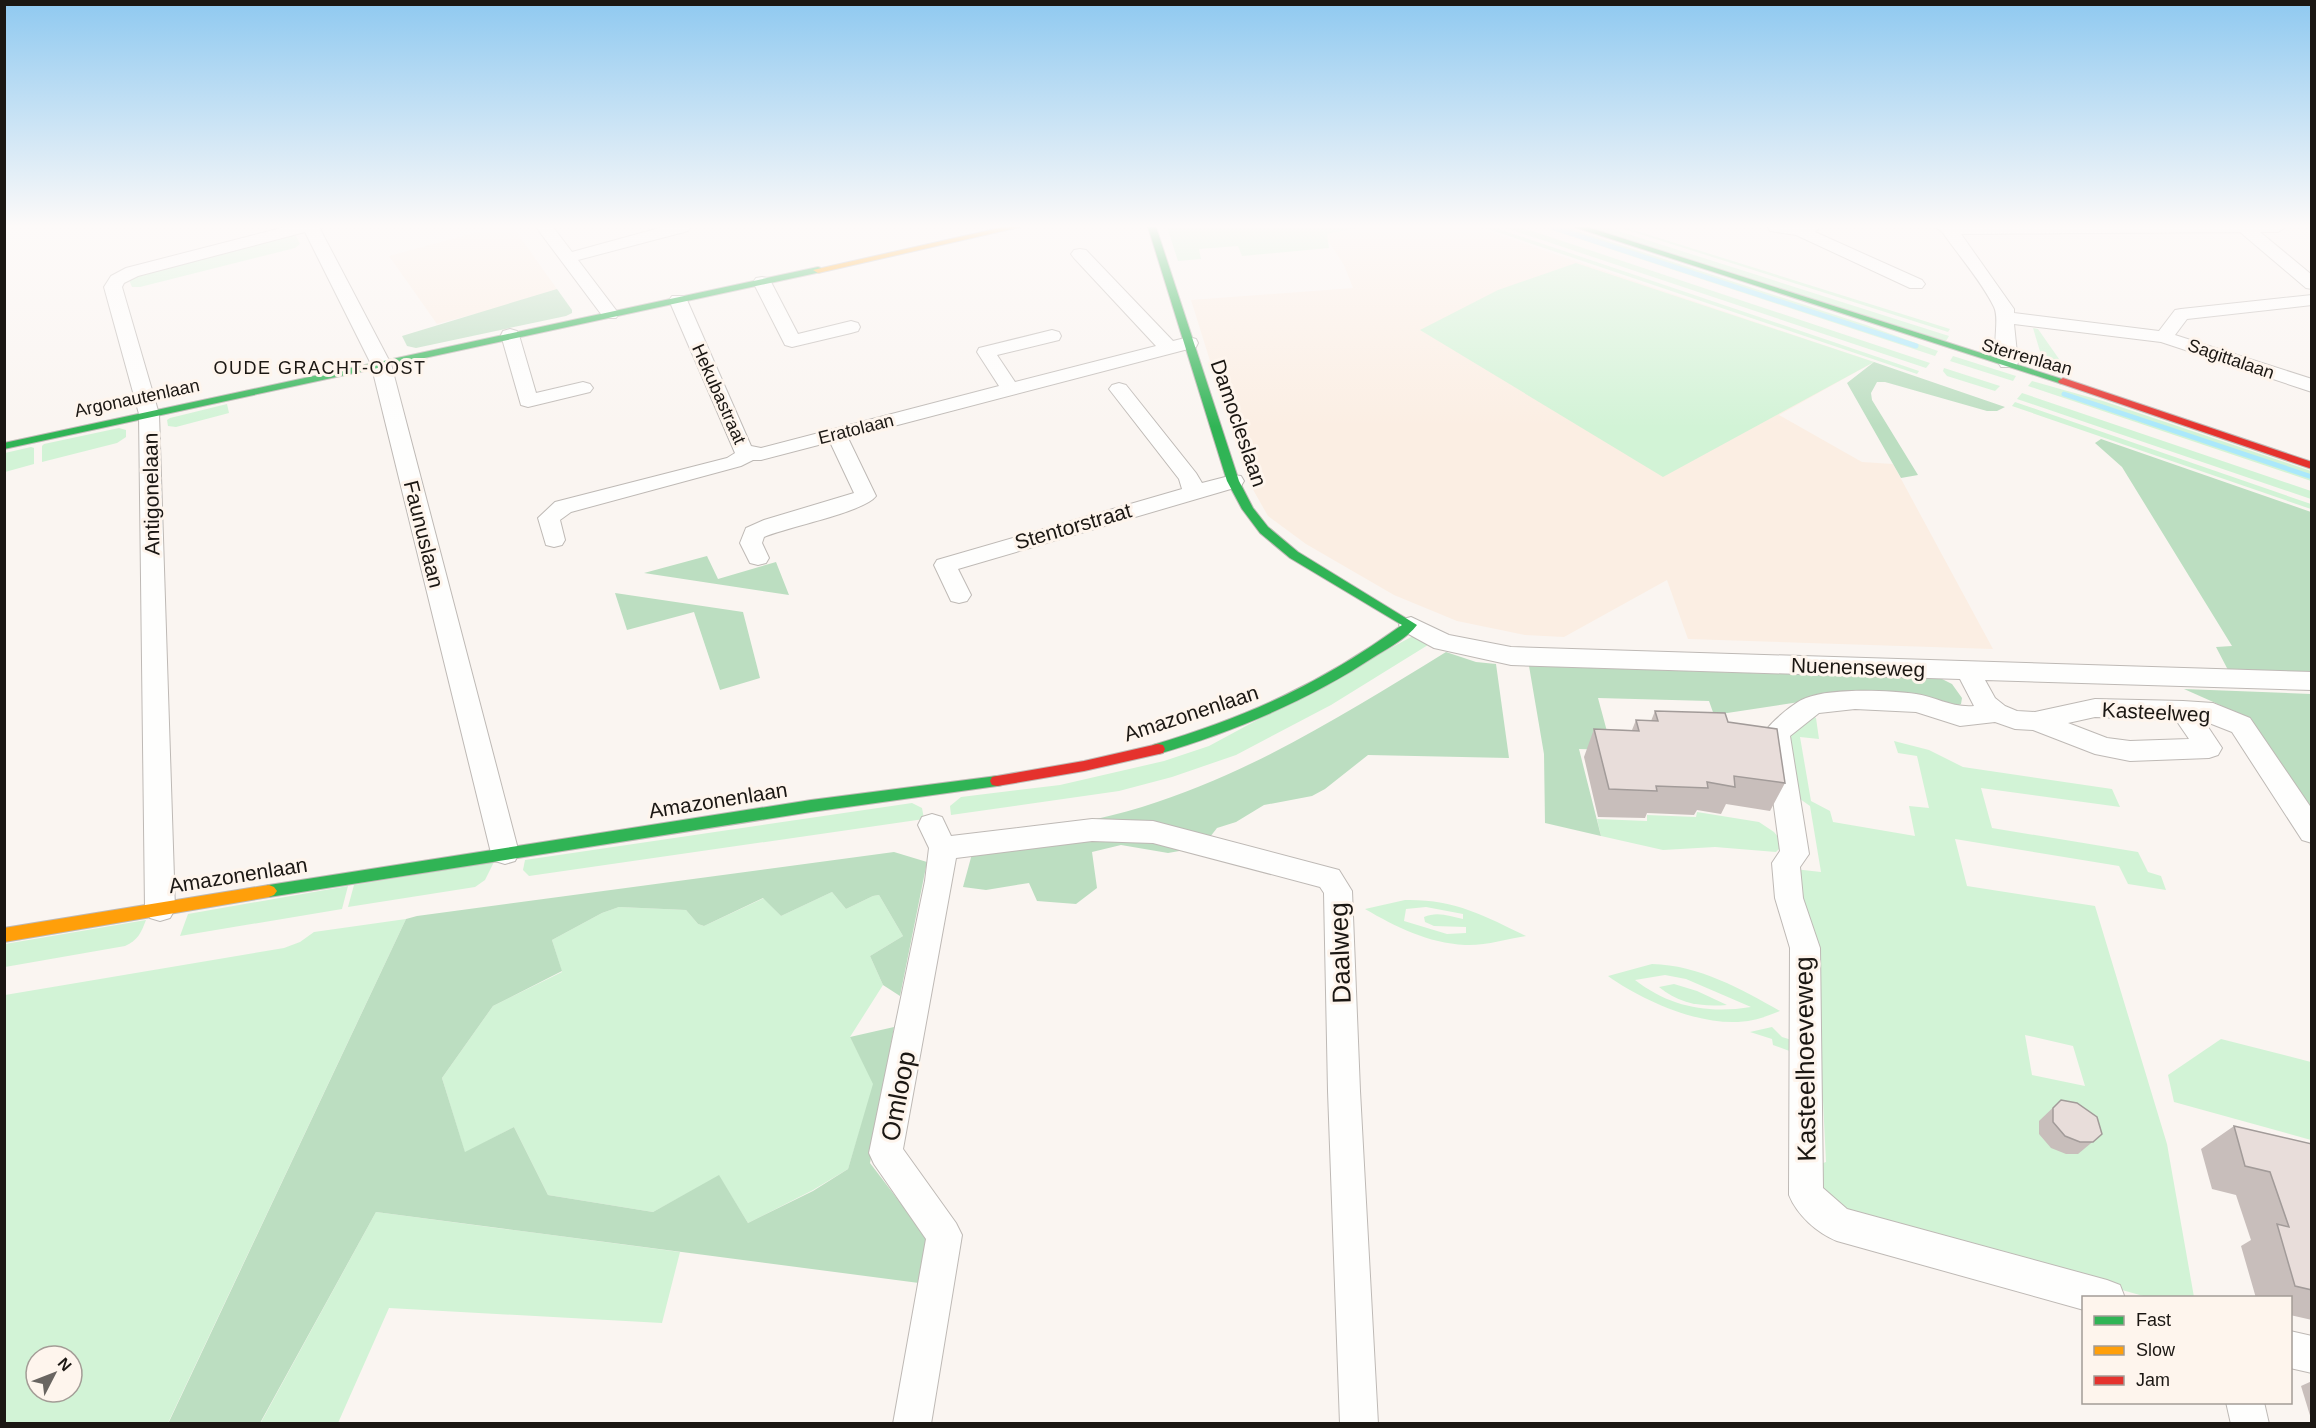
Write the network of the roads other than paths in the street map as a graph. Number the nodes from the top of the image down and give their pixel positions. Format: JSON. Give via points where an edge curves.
{"nodes":[{"id":1,"x":115,"y":294,"type":"edge"},
{"id":2,"x":346,"y":294,"type":"edge"},
{"id":3,"x":595,"y":294,"type":"edge"},
{"id":4,"x":708,"y":294,"type":"edge"},
{"id":5,"x":768,"y":294,"type":"edge"},
{"id":6,"x":1118,"y":294,"type":"edge"},
{"id":7,"x":1173,"y":294,"type":"edge"},
{"id":8,"x":1784,"y":294,"type":"edge"},
{"id":9,"x":1995,"y":294,"type":"edge"},
{"id":10,"x":678,"y":300,"type":"junction"},
{"id":11,"x":2312,"y":300,"type":"edge"},
{"id":12,"x":610,"y":314,"type":"junction"},
{"id":13,"x":2007,"y":318,"type":"junction"},
{"id":14,"x":1869,"y":321,"type":"junction"},
{"id":15,"x":850,"y":327,"type":"dead end"},
{"id":16,"x":510,"y":335,"type":"junction"},
{"id":17,"x":1052,"y":336,"type":"dead end"},
{"id":18,"x":2164,"y":337,"type":"junction"},
{"id":19,"x":2004,"y":338,"type":"junction"},
{"id":20,"x":1189,"y":343,"type":"junction"},
{"id":21,"x":1169,"y":348,"type":"junction"},
{"id":22,"x":1974,"y":352,"type":"junction"},
{"id":23,"x":2008,"y":363,"type":"junction"},
{"id":24,"x":381,"y":364,"type":"junction"},
{"id":25,"x":2312,"y":386,"type":"edge"},
{"id":26,"x":583,"y":388,"type":"dead end"},
{"id":27,"x":1010,"y":389,"type":"junction"},
{"id":28,"x":1119,"y":389,"type":"dead end"},
{"id":29,"x":2107,"y":398,"type":"junction"},
{"id":30,"x":149,"y":414,"type":"junction"},
{"id":31,"x":836,"y":434,"type":"junction"},
{"id":32,"x":4,"y":446,"type":"edge"},
{"id":33,"x":749,"y":454,"type":"junction"},
{"id":34,"x":2312,"y":466,"type":"edge"},
{"id":35,"x":1233,"y":481,"type":"junction"},
{"id":36,"x":1194,"y":491,"type":"junction"},
{"id":37,"x":555,"y":540,"type":"dead end"},
{"id":38,"x":758,"y":558,"type":"dead end"},
{"id":39,"x":959,"y":595,"type":"dead end"},
{"id":40,"x":1410,"y":625,"type":"junction"},
{"id":41,"x":1968,"y":670,"type":"junction"},
{"id":42,"x":2312,"y":681,"type":"edge"},
{"id":43,"x":2183,"y":710,"type":"junction"},
{"id":44,"x":1996,"y":713,"type":"junction"},
{"id":45,"x":2035,"y":721,"type":"junction"},
{"id":46,"x":2312,"y":832,"type":"edge"},
{"id":47,"x":938,"y":836,"type":"joint"},
{"id":48,"x":505,"y":853,"type":"junction"},
{"id":49,"x":160,"y":909,"type":"junction"},
{"id":50,"x":4,"y":935,"type":"edge"},
{"id":51,"x":2100,"y":1296,"type":"edge"},
{"id":52,"x":2292,"y":1350,"type":"edge"},
{"id":53,"x":2312,"y":1355,"type":"edge"},
{"id":54,"x":2245,"y":1404,"type":"edge"},
{"id":55,"x":912,"y":1424,"type":"edge"},
{"id":56,"x":1359,"y":1424,"type":"edge"},
{"id":57,"x":2250,"y":1424,"type":"edge"}],
"edges":[{"from":1,"to":30,"type":"street","name":"Antigonelaan"},
{"from":2,"to":24,"type":"street","name":"Faunuslaan"},
{"from":3,"to":12,"type":"street"},
{"from":4,"to":10,"type":"street","name":"Argonautenlaan"},
{"from":5,"to":15,"type":"street","via":[[792,341]]},
{"from":6,"to":21,"type":"street"},
{"from":7,"to":20,"type":"street","name":"Damocleslaan"},
{"from":8,"to":14,"type":"street","name":"Sterrenlaan"},
{"from":9,"to":13,"type":"street","via":[[2006,309]]},
{"from":10,"to":12,"type":"street","name":"Argonautenlaan"},
{"from":10,"to":33,"type":"street","name":"Hekubastraat","via":[[742,449]]},
{"from":11,"to":18,"type":"street","via":[[2181,314]]},
{"from":12,"to":16,"type":"street","name":"Argonautenlaan"},
{"from":13,"to":18,"type":"street","name":"Sagittalaan"},
{"from":13,"to":19,"type":"street"},
{"from":14,"to":22,"type":"street","name":"Sterrenlaan"},
{"from":14,"to":29,"type":"street","name":"Sterrenlaan","via":[[2011,373]]},
{"from":16,"to":24,"type":"street","name":"Argonautenlaan"},
{"from":16,"to":26,"type":"street","via":[[528,401]]},
{"from":17,"to":27,"type":"street","via":[[986,352]]},
{"from":18,"to":25,"type":"street","name":"Sagittalaan"},
{"from":19,"to":22,"type":"street"},
{"from":19,"to":23,"type":"street"},
{"from":20,"to":21,"type":"street","name":"Eratolaan"},
{"from":20,"to":35,"type":"street","name":"Damocleslaan"},
{"from":21,"to":27,"type":"street","name":"Eratolaan"},
{"from":22,"to":23,"type":"street","name":"Sterrenlaan"},
{"from":23,"to":29,"type":"street","name":"Sterrenlaan"},
{"from":24,"to":30,"type":"street","name":"Argonautenlaan"},
{"from":24,"to":48,"type":"street","name":"Faunuslaan"},
{"from":27,"to":31,"type":"street","name":"Eratolaan"},
{"from":28,"to":36,"type":"street"},
{"from":29,"to":34,"type":"street","name":"Sterrenlaan"},
{"from":30,"to":32,"type":"street","name":"Argonautenlaan"},
{"from":30,"to":49,"type":"street","name":"Antigonelaan"},
{"from":31,"to":33,"type":"street","name":"Eratolaan"},
{"from":31,"to":38,"type":"street","via":[[864,496],[754,533],[751,543]]},
{"from":33,"to":37,"type":"street","name":"Eratolaan","via":[[734,462],[563,507],[549,518]]},
{"from":35,"to":36,"type":"street","name":"Stentorstraat"},
{"from":35,"to":40,"type":"street","name":"Damocleslaan","via":[[1264,530],[1294,555]]},
{"from":36,"to":39,"type":"street","name":"Stentorstraat","via":[[945,565]]},
{"from":40,"to":41,"type":"street","name":"Nuenenseweg","via":[[1443,642],[1511,656]]},
{"from":40,"to":48,"type":"street","name":"Amazonenlaan","via":[[1374,653],[1304,694],[1227,728],[1110,761],[972,786]]},
{"from":41,"to":42,"type":"street","name":"Nuenenseweg"},
{"from":41,"to":44,"type":"street","via":[[1985,704]]},
{"from":43,"to":45,"type":"street","name":"Kasteelweg","via":[[2095,708]]},
{"from":43,"to":45,"type":"street","via":[[2209,748],[2130,752],[2104,747]]},
{"from":43,"to":46,"type":"street","name":"Kasteelweg","via":[[2213,712],[2241,725]]},
{"from":44,"to":45,"type":"street","name":"Kasteelweg","via":[[2015,720]]},
{"from":44,"to":51,"type":"street","name":"Kasteelhoeveweg","via":[[1960,717],[1917,703],[1855,700],[1812,705],[1777,733],[1795,854],[1786,863],[1789,898],[1805,948],[1806,1195],[1837,1224]]},
{"from":47,"to":55,"type":"street","name":"Omloop","via":[[937,894],[886,1153],[944,1235]]},
{"from":47,"to":56,"type":"street","name":"Daalweg","via":[[1092,830],[1153,832],[1329,878],[1338,891]]},
{"from":48,"to":49,"type":"street","name":"Amazonenlaan"},
{"from":49,"to":50,"type":"street","name":"Amazonenlaan"},
{"from":52,"to":53,"type":"street"},
{"from":54,"to":57,"type":"street"}]}
